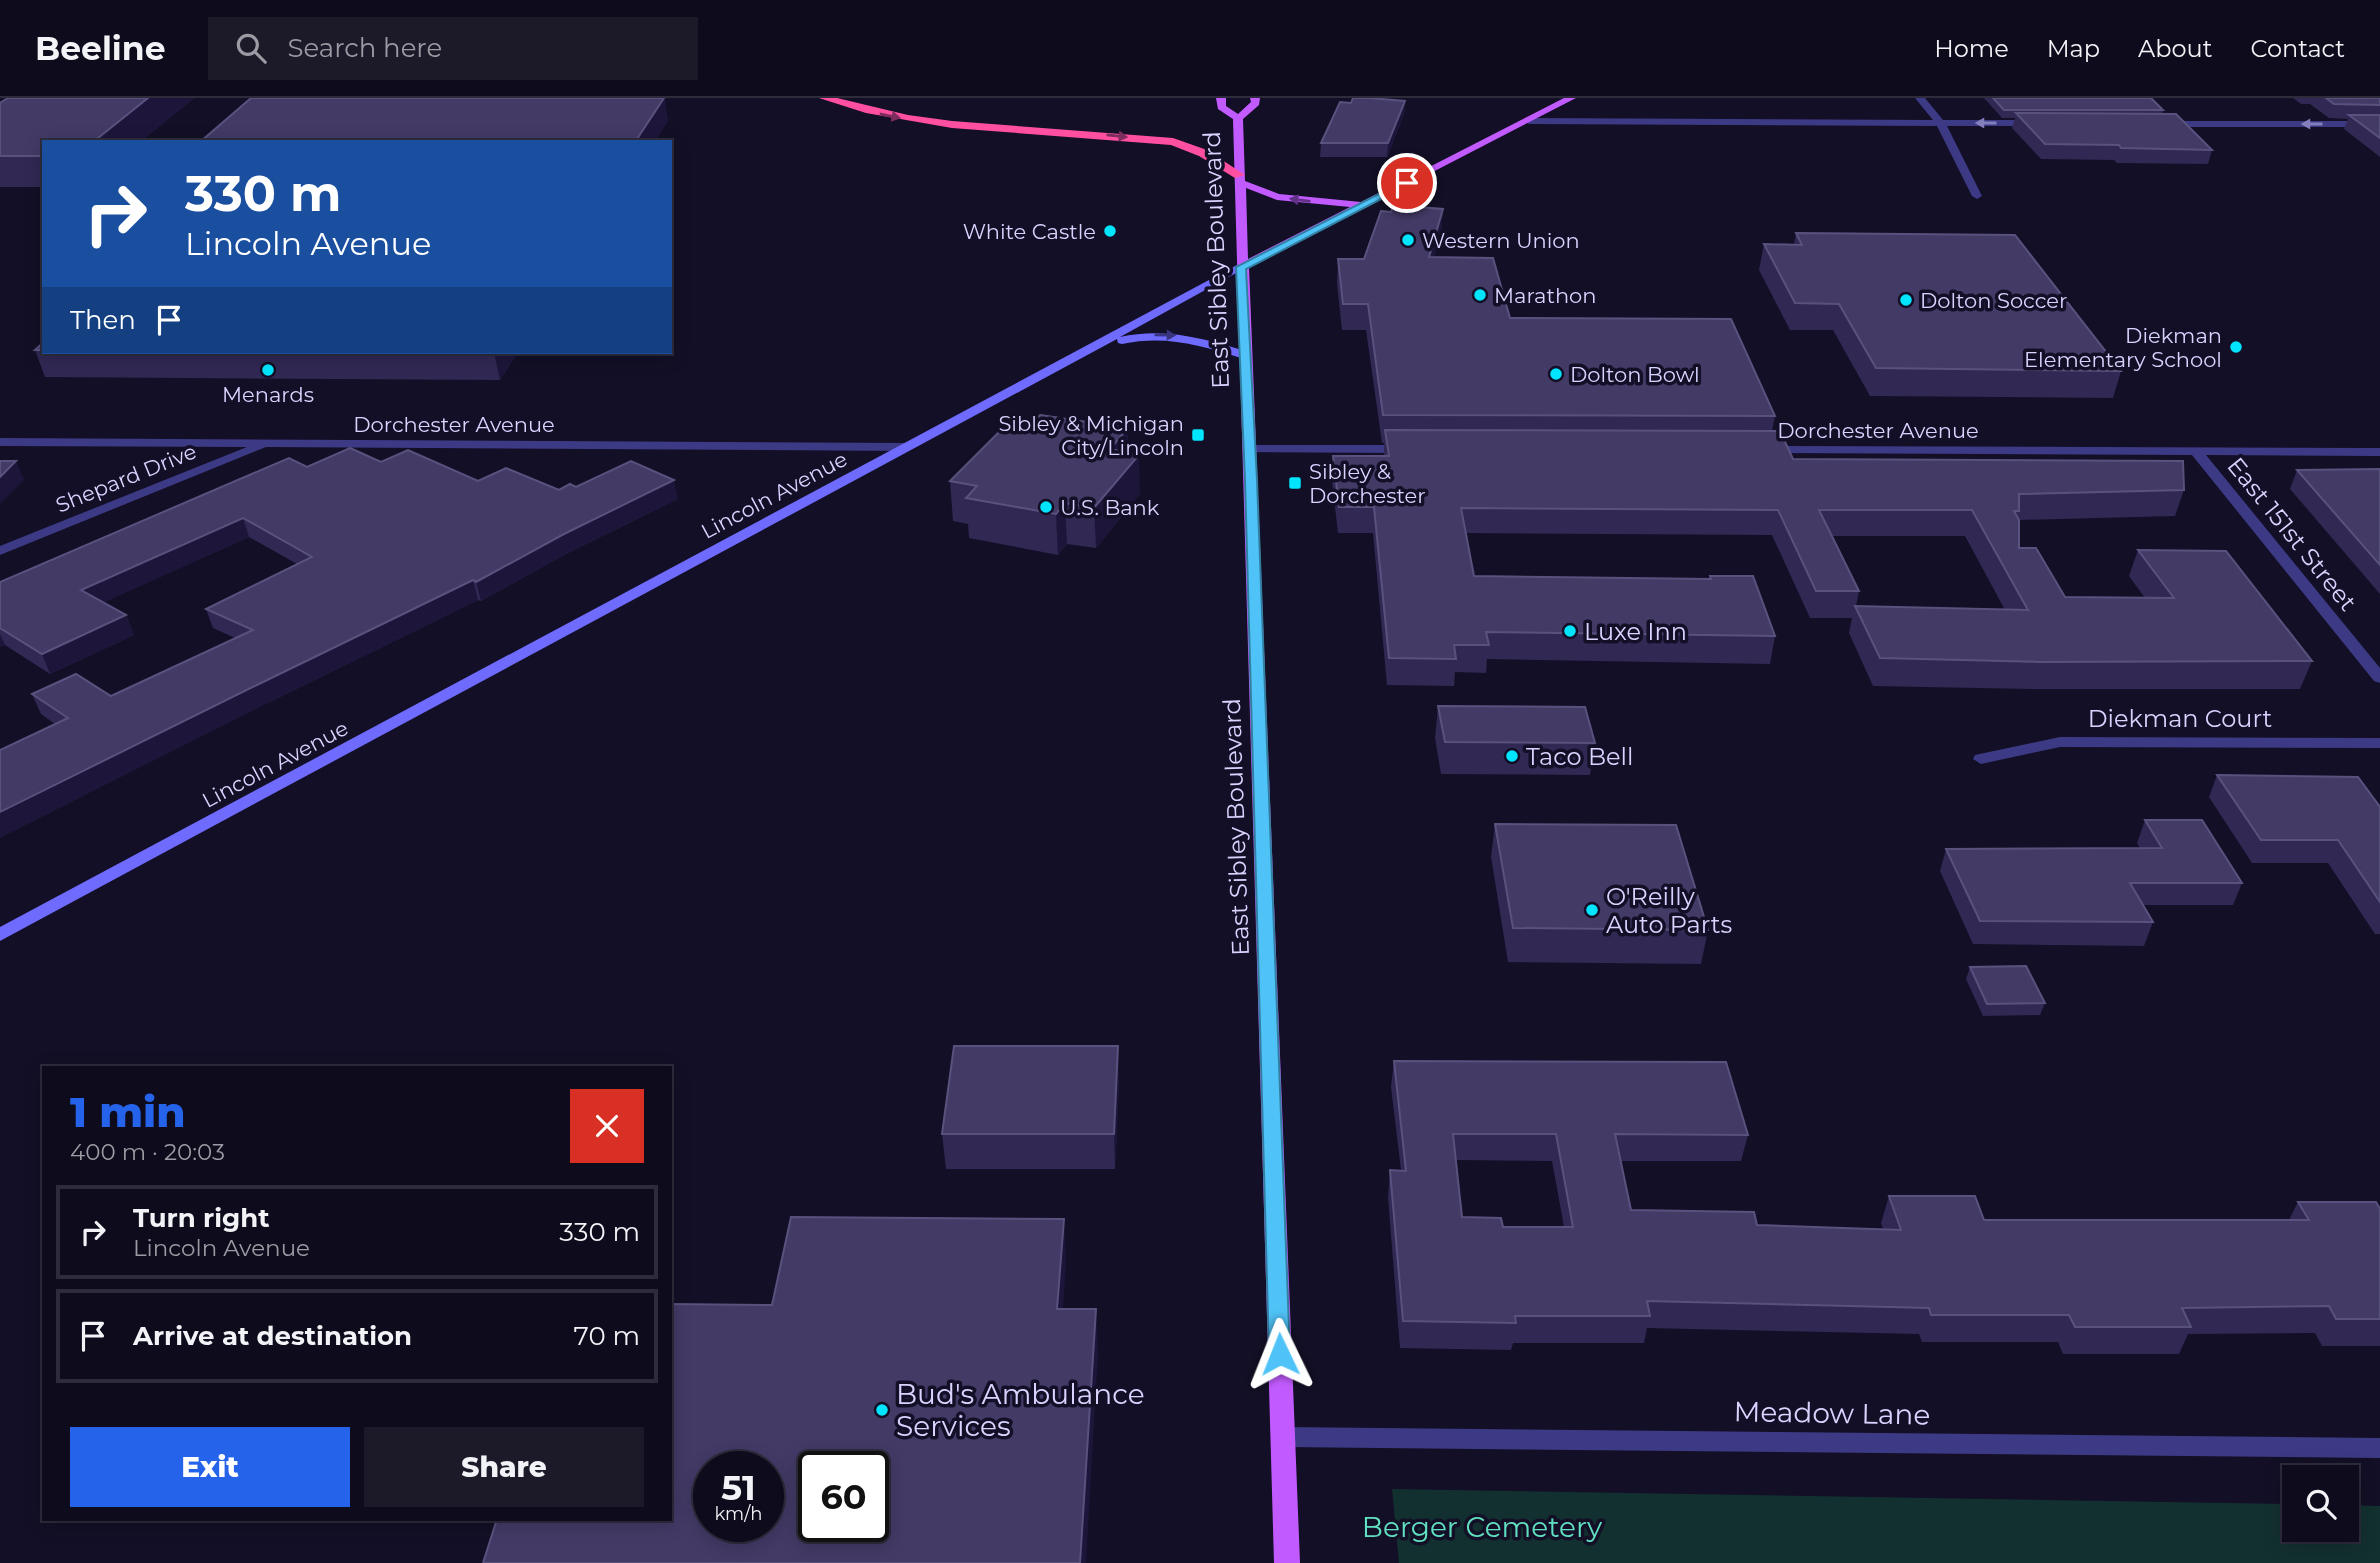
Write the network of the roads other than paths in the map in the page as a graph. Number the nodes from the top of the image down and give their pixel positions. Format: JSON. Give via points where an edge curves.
{"nodes":[{"id":1,"x":825,"y":98,"type":"edge"},
{"id":2,"x":1221,"y":98,"type":"edge"},
{"id":3,"x":1255,"y":98,"type":"edge"},
{"id":4,"x":1571,"y":98,"type":"edge"},
{"id":5,"x":1920,"y":98,"type":"edge"},
{"id":6,"x":1237,"y":118,"type":"junction"},
{"id":7,"x":1529,"y":121,"type":"junction"},
{"id":8,"x":1941,"y":123,"type":"junction"},
{"id":9,"x":2051,"y":123,"type":"edge"},
{"id":10,"x":2147,"y":124,"type":"edge"},
{"id":11,"x":2380,"y":124,"type":"edge"},
{"id":12,"x":1239,"y":178,"type":"junction"},
{"id":13,"x":1977,"y":196,"type":"dead end"},
{"id":14,"x":1363,"y":205,"type":"junction"},
{"id":15,"x":1241,"y":267,"type":"junction"},
{"id":16,"x":1098,"y":346,"type":"junction"},
{"id":17,"x":1245,"y":355,"type":"junction"},
{"id":18,"x":0,"y":442,"type":"edge"},
{"id":19,"x":268,"y":443,"type":"junction"},
{"id":20,"x":907,"y":447,"type":"junction"},
{"id":21,"x":1250,"y":449,"type":"junction"},
{"id":22,"x":1422,"y":449,"type":"edge"},
{"id":23,"x":1749,"y":450,"type":"edge"},
{"id":24,"x":2196,"y":452,"type":"junction"},
{"id":25,"x":2380,"y":452,"type":"edge"},
{"id":26,"x":0,"y":551,"type":"edge"},
{"id":27,"x":2378,"y":673,"type":"edge"},
{"id":28,"x":2380,"y":743,"type":"edge"},
{"id":29,"x":1981,"y":758,"type":"dead end"},
{"id":30,"x":0,"y":935,"type":"edge"},
{"id":31,"x":1283,"y":1437,"type":"junction"},
{"id":32,"x":2380,"y":1448,"type":"edge"},
{"id":33,"x":1287,"y":1563,"type":"edge"}],
"edges":[{"from":1,"to":12,"type":"highway","one_way":true,"via":[[925,122],[1173,142],[1203,153]]},
{"from":2,"to":6,"type":"main road","name":"East Sibley Boulevard","via":[[1221,107]]},
{"from":3,"to":6,"type":"main road","via":[[1256,103]]},
{"from":4,"to":7,"type":"main road","name":"Lincoln Avenue"},
{"from":5,"to":8,"type":"street"},
{"from":6,"to":12,"type":"main road","name":"East Sibley Boulevard"},
{"from":7,"to":8,"type":"street"},
{"from":7,"to":14,"type":"main road","name":"Lincoln Avenue"},
{"from":9,"to":8,"type":"street","one_way":true},
{"from":8,"to":13,"type":"street"},
{"from":11,"to":10,"type":"street","one_way":true},
{"from":14,"to":12,"type":"main road","one_way":true,"via":[[1277,197]]},
{"from":12,"to":15,"type":"main road","name":"East Sibley Boulevard"},
{"from":14,"to":15,"type":"main road","name":"Lincoln Avenue"},
{"from":15,"to":16,"type":"street","name":"Lincoln Avenue"},
{"from":15,"to":17,"type":"main road","name":"East Sibley Boulevard"},
{"from":16,"to":17,"type":"street","one_way":true,"via":[[1170,334]]},
{"from":16,"to":20,"type":"street","name":"Lincoln Avenue"},
{"from":17,"to":21,"type":"main road","name":"East Sibley Boulevard"},
{"from":18,"to":19,"type":"street","name":"Dorchester Avenue"},
{"from":19,"to":20,"type":"street","name":"Dorchester Avenue"},
{"from":19,"to":26,"type":"street","name":"Shepard Drive"},
{"from":20,"to":30,"type":"street","name":"Lincoln Avenue"},
{"from":21,"to":22,"type":"street"},
{"from":21,"to":31,"type":"main road","name":"East Sibley Boulevard"},
{"from":23,"to":24,"type":"street","name":"Dorchester Avenue"},
{"from":24,"to":25,"type":"street","name":"Dorchester Avenue"},
{"from":24,"to":27,"type":"street","name":"East 151st Street"},
{"from":28,"to":29,"type":"street","name":"Diekman Court","via":[[2060,742]]},
{"from":31,"to":32,"type":"street","name":"Meadow Lane"},
{"from":31,"to":33,"type":"main road","name":"East Sibley Boulevard"}]}
